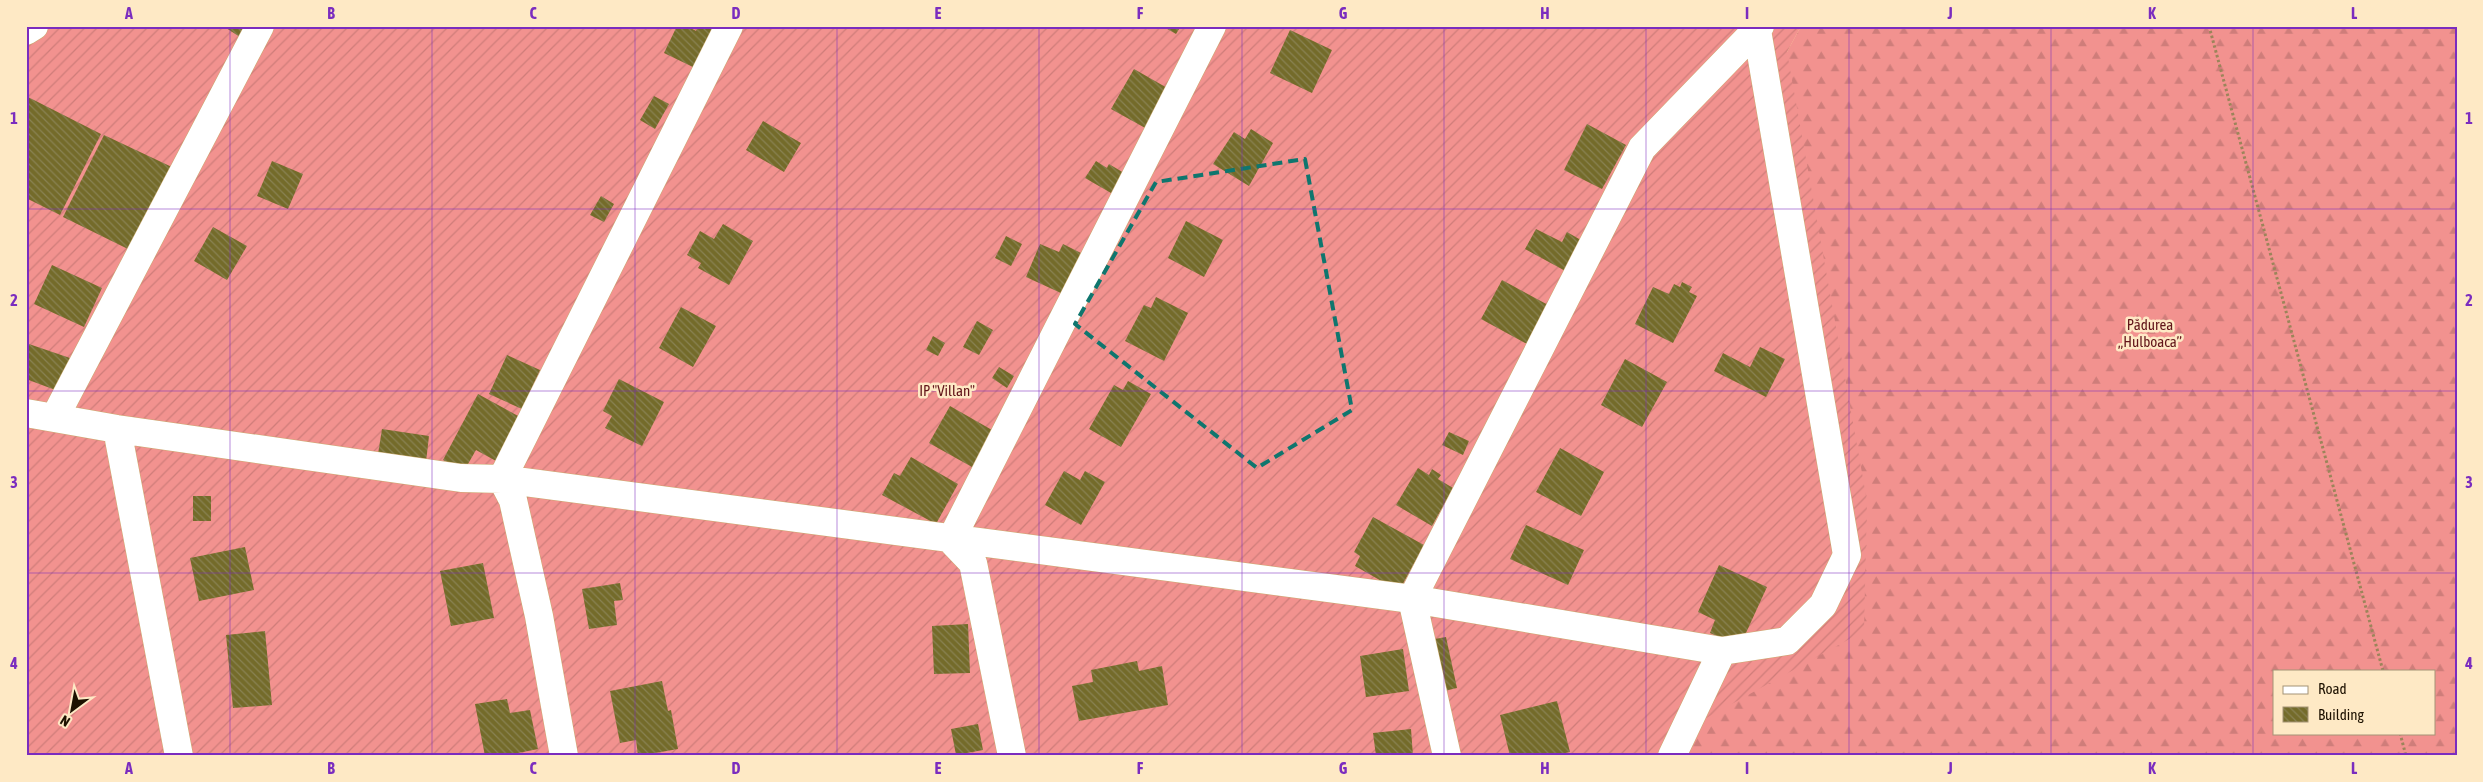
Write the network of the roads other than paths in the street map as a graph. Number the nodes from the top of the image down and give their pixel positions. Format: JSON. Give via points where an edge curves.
{"nodes":[{"id":1,"x":34,"y":26,"type":"edge"},
{"id":2,"x":260,"y":26,"type":"edge"},
{"id":3,"x":728,"y":26,"type":"edge"},
{"id":4,"x":1212,"y":26,"type":"edge"},
{"id":5,"x":1758,"y":28,"type":"edge"},
{"id":6,"x":26,"y":31,"type":"edge"},
{"id":7,"x":26,"y":412,"type":"edge"},
{"id":8,"x":55,"y":416,"type":"junction"},
{"id":9,"x":117,"y":429,"type":"junction"},
{"id":10,"x":502,"y":479,"type":"junction"},
{"id":11,"x":951,"y":540,"type":"junction"},
{"id":12,"x":1412,"y":599,"type":"junction"},
{"id":13,"x":1722,"y":651,"type":"junction"},
{"id":14,"x":179,"y":756,"type":"edge"},
{"id":15,"x":564,"y":756,"type":"edge"},
{"id":16,"x":1012,"y":756,"type":"edge"},
{"id":17,"x":1447,"y":756,"type":"edge"},
{"id":18,"x":1672,"y":756,"type":"edge"}],
"edges":[{"from":1,"to":6,"type":"street"},
{"from":2,"to":8,"type":"street"},
{"from":3,"to":10,"type":"street"},
{"from":4,"to":11,"type":"street"},
{"from":5,"to":12,"type":"street","via":[[1642,148]]},
{"from":5,"to":13,"type":"street","via":[[1847,555],[1823,605],[1786,641]]},
{"from":7,"to":8,"type":"street"},
{"from":8,"to":9,"type":"street"},
{"from":9,"to":10,"type":"street","via":[[461,478]]},
{"from":9,"to":14,"type":"street"},
{"from":10,"to":11,"type":"street"},
{"from":10,"to":15,"type":"street","via":[[513,500],[539,616]]},
{"from":11,"to":12,"type":"street"},
{"from":11,"to":16,"type":"street","via":[[973,563]]},
{"from":12,"to":13,"type":"street"},
{"from":12,"to":17,"type":"street"},
{"from":13,"to":18,"type":"street"}]}
